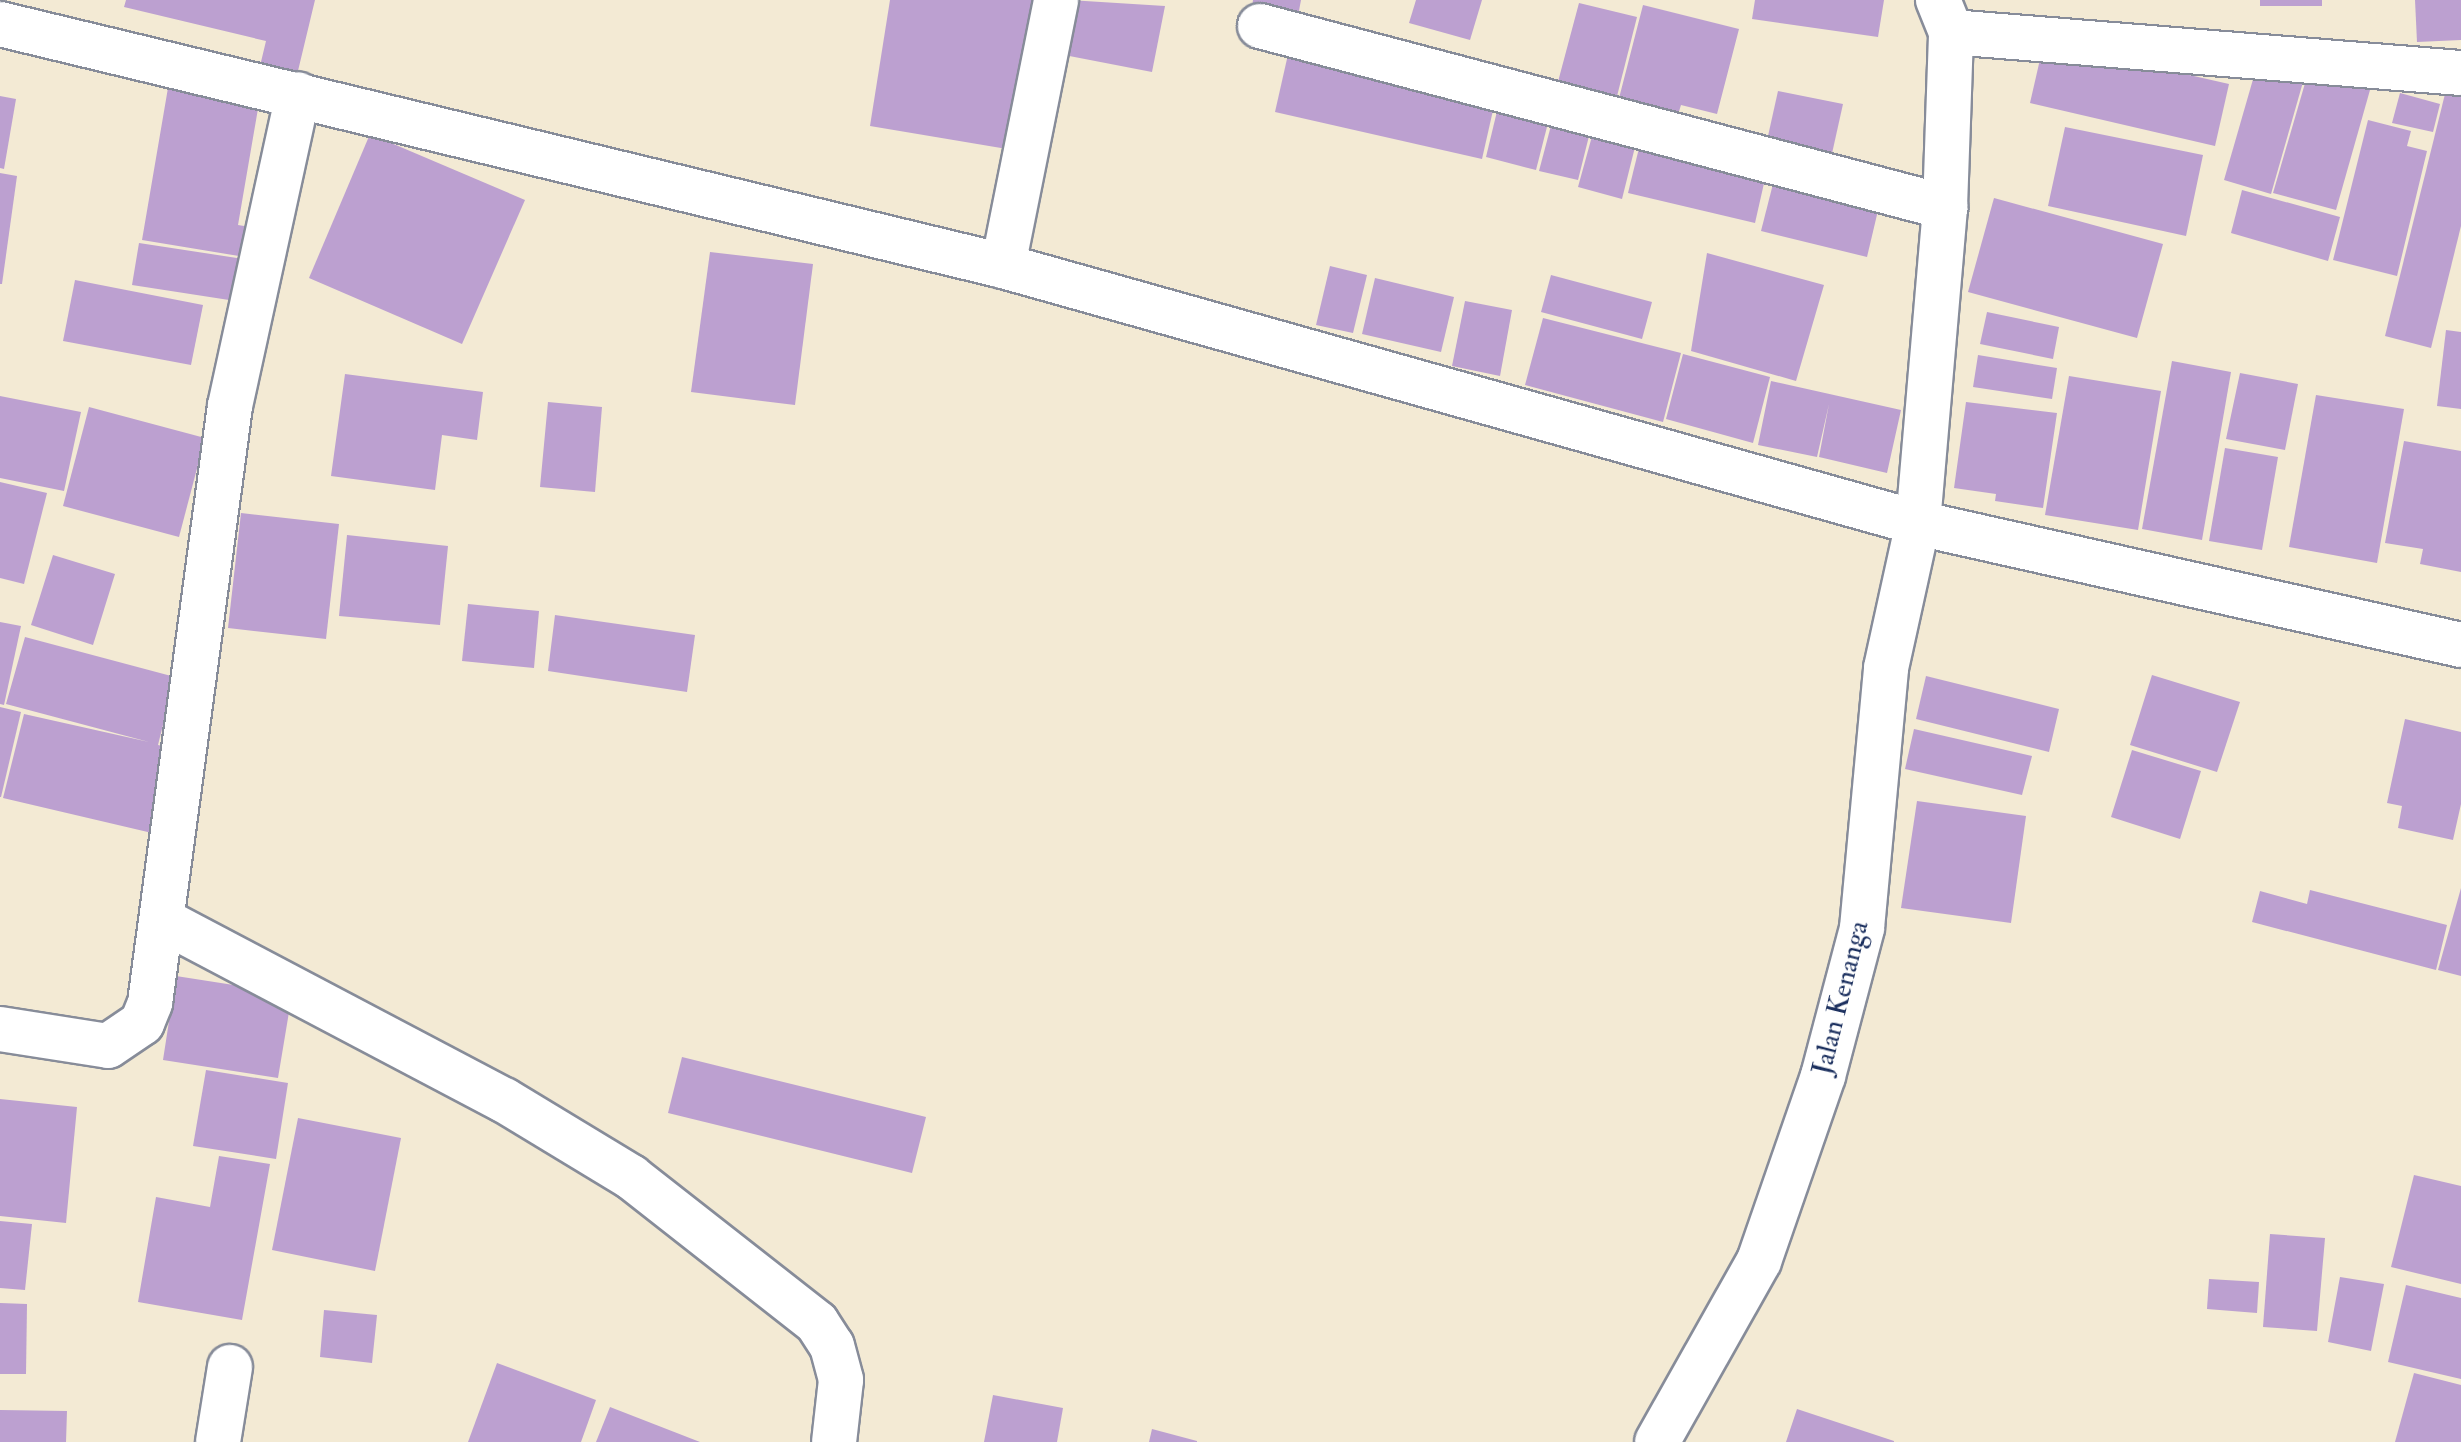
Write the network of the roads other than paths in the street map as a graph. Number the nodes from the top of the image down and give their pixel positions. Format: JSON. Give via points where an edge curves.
{"nodes":[{"id":1,"x":1056,"y":0,"type":"edge"},
{"id":2,"x":1945,"y":16,"type":"edge"},
{"id":3,"x":0,"y":24,"type":"edge"},
{"id":4,"x":1260,"y":26,"type":"dead end"},
{"id":5,"x":2461,"y":73,"type":"edge"},
{"id":6,"x":298,"y":94,"type":"junction"},
{"id":7,"x":1945,"y":207,"type":"junction"},
{"id":8,"x":1003,"y":266,"type":"junction"},
{"id":9,"x":1918,"y":523,"type":"junction"},
{"id":10,"x":2461,"y":645,"type":"edge"},
{"id":11,"x":162,"y":920,"type":"junction"},
{"id":12,"x":0,"y":1029,"type":"edge"},
{"id":13,"x":230,"y":1367,"type":"dead end"},
{"id":14,"x":846,"y":1439,"type":"edge"},
{"id":15,"x":218,"y":1442,"type":"edge"},
{"id":16,"x":1657,"y":1442,"type":"edge"}],
"edges":[{"from":1,"to":8,"type":"street"},
{"from":2,"to":5,"type":"street"},
{"from":2,"to":7,"type":"street","name":"Jalan Kenanga"},
{"from":3,"to":6,"type":"street"},
{"from":4,"to":7,"type":"street"},
{"from":6,"to":8,"type":"street"},
{"from":6,"to":11,"type":"street","via":[[230,406]]},
{"from":7,"to":9,"type":"street","name":"Jalan Kenanga"},
{"from":8,"to":9,"type":"street"},
{"from":9,"to":10,"type":"street"},
{"from":9,"to":16,"type":"street","name":"Jalan Kenanga","via":[[1886,668],[1862,928],[1823,1076],[1759,1261]]},
{"from":11,"to":12,"type":"street","via":[[150,1003],[129,1037],[108,1046]]},
{"from":11,"to":14,"type":"street","via":[[504,1100],[631,1177],[817,1323],[832,1346],[841,1380]]},
{"from":13,"to":15,"type":"street"}]}
